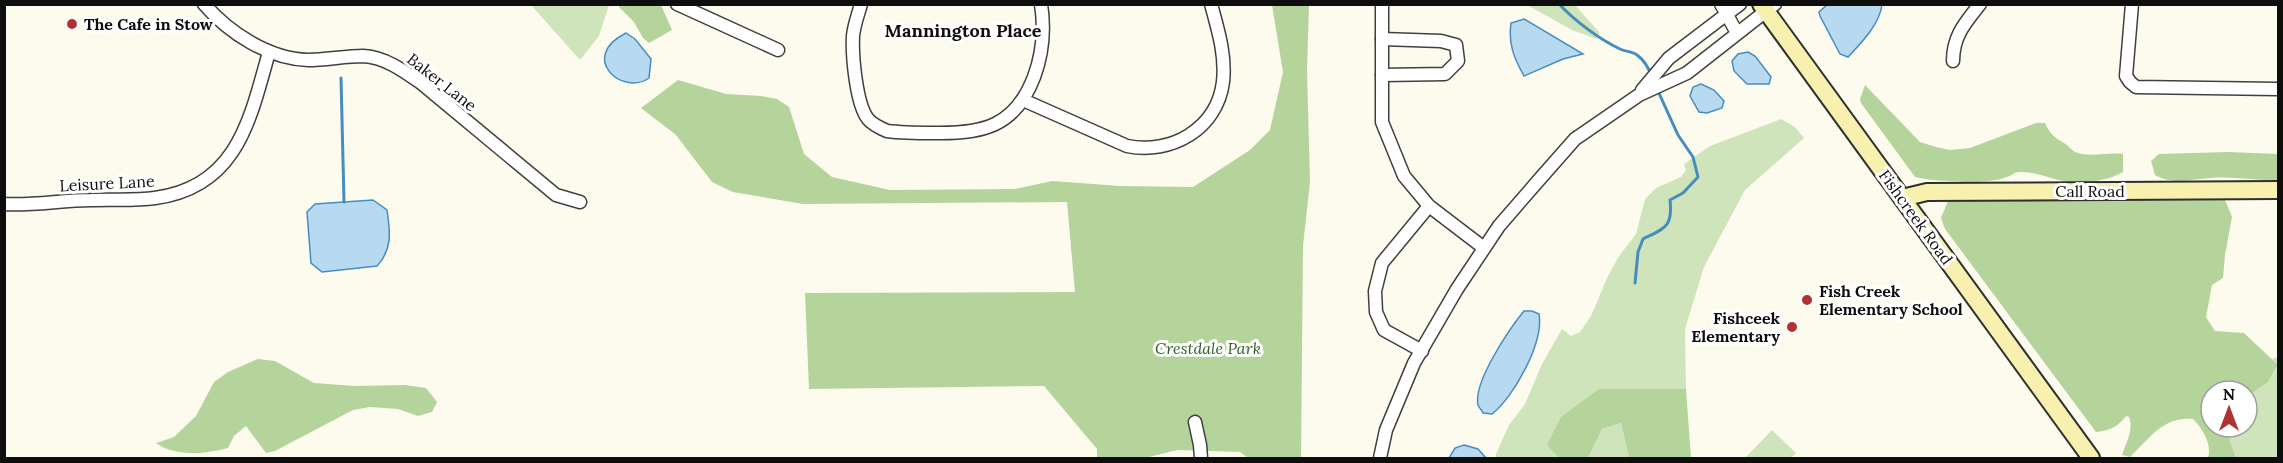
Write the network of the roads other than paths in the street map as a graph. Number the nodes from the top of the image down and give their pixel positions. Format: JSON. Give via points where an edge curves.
{"nodes":[{"id":1,"x":204,"y":4,"type":"edge"},
{"id":2,"x":677,"y":4,"type":"edge"},
{"id":3,"x":861,"y":4,"type":"edge"},
{"id":4,"x":1041,"y":4,"type":"edge"},
{"id":5,"x":1211,"y":4,"type":"edge"},
{"id":6,"x":1382,"y":4,"type":"edge"},
{"id":7,"x":1740,"y":4,"type":"edge"},
{"id":8,"x":1980,"y":4,"type":"edge"},
{"id":9,"x":2132,"y":4,"type":"edge"},
{"id":10,"x":1767,"y":7,"type":"edge"},
{"id":11,"x":1724,"y":9,"type":"edge"},
{"id":12,"x":702,"y":10,"type":"edge"},
{"id":13,"x":1737,"y":33,"type":"junction"},
{"id":14,"x":1382,"y":39,"type":"junction"},
{"id":15,"x":778,"y":50,"type":"dead end"},
{"id":16,"x":269,"y":52,"type":"junction"},
{"id":17,"x":1953,"y":61,"type":"dead end"},
{"id":18,"x":1382,"y":75,"type":"junction"},
{"id":19,"x":1660,"y":78,"type":"junction"},
{"id":20,"x":2278,"y":89,"type":"edge"},
{"id":21,"x":1023,"y":100,"type":"junction"},
{"id":22,"x":2278,"y":190,"type":"edge"},
{"id":23,"x":1902,"y":198,"type":"junction"},
{"id":24,"x":580,"y":202,"type":"dead end"},
{"id":25,"x":4,"y":204,"type":"edge"},
{"id":26,"x":1429,"y":206,"type":"junction"},
{"id":27,"x":1484,"y":248,"type":"junction"},
{"id":28,"x":1422,"y":351,"type":"junction"},
{"id":29,"x":1196,"y":422,"type":"dead end"},
{"id":30,"x":1201,"y":459,"type":"edge"},
{"id":31,"x":1380,"y":459,"type":"edge"},
{"id":32,"x":2091,"y":459,"type":"edge"}],
"edges":[{"from":1,"to":16,"type":"street","name":"Baker Lane","via":[[236,32]]},
{"from":2,"to":12,"type":"street"},
{"from":3,"to":21,"type":"street","via":[[854,36],[855,70],[866,116],[879,128],[896,132],[977,131],[1003,120]]},
{"from":4,"to":21,"type":"street","via":[[1041,55]]},
{"from":5,"to":21,"type":"street","via":[[1223,55],[1221,89],[1209,116],[1180,141],[1158,148],[1127,146]]},
{"from":6,"to":14,"type":"street"},
{"from":7,"to":11,"type":"street"},
{"from":8,"to":17,"type":"street","via":[[1955,39]]},
{"from":9,"to":20,"type":"street","via":[[2126,76],[2136,87]]},
{"from":10,"to":13,"type":"street"},
{"from":10,"to":23,"type":"main road","name":"Fishcreek Road"},
{"from":11,"to":13,"type":"street"},
{"from":11,"to":19,"type":"street","via":[[1670,58]]},
{"from":12,"to":15,"type":"street"},
{"from":13,"to":19,"type":"street","via":[[1687,73]]},
{"from":14,"to":18,"type":"street"},
{"from":14,"to":18,"type":"street","via":[[1456,45],[1458,61],[1445,74]]},
{"from":16,"to":24,"type":"street","name":"Baker Lane","via":[[307,60],[365,56],[398,67],[556,195]]},
{"from":16,"to":25,"type":"street","name":"Leisure Lane","via":[[232,155],[199,185],[154,198]]},
{"from":18,"to":26,"type":"street","via":[[1382,122],[1404,177]]},
{"from":19,"to":27,"type":"street","via":[[1575,139]]},
{"from":22,"to":23,"type":"main road","name":"Call Road","via":[[1938,192]]},
{"from":23,"to":32,"type":"main road","name":"Fishcreek Road"},
{"from":26,"to":27,"type":"street"},
{"from":26,"to":28,"type":"street","via":[[1382,262],[1375,291],[1376,312],[1384,330]]},
{"from":27,"to":28,"type":"street"},
{"from":28,"to":31,"type":"street","via":[[1386,430]]},
{"from":29,"to":30,"type":"street"}]}
